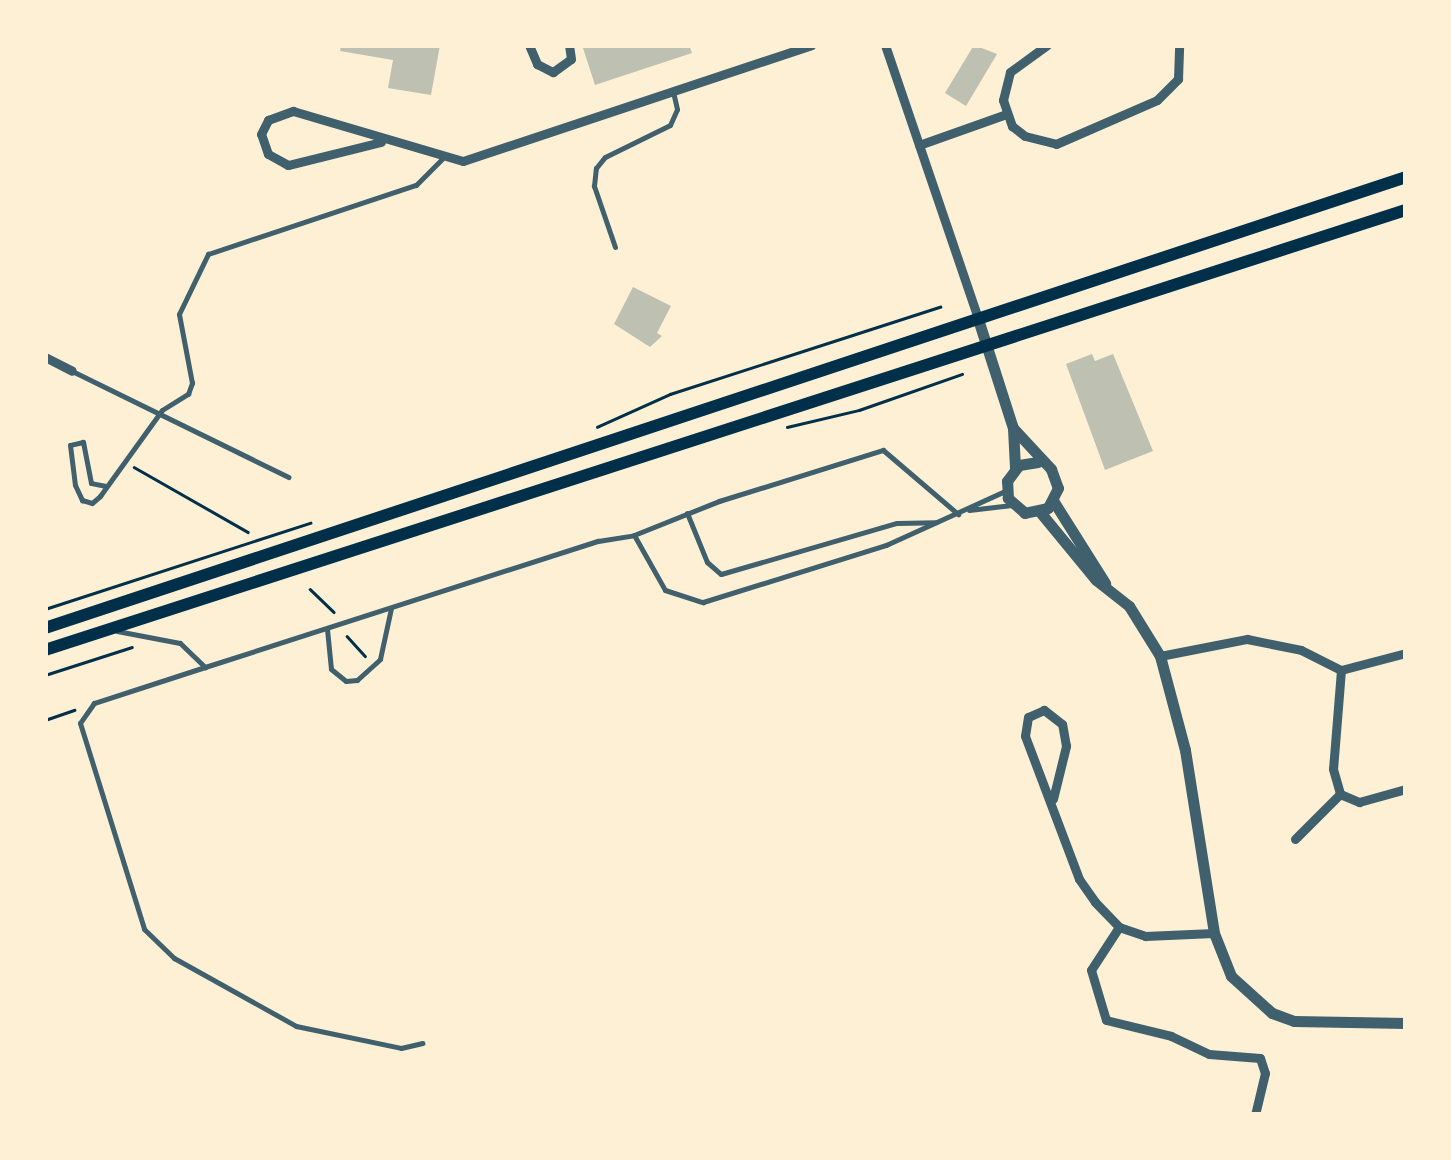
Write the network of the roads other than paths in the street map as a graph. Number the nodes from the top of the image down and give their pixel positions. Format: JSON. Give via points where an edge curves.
{"nodes":[{"id":1,"x":529,"y":45,"type":"edge"},
{"id":2,"x":569,"y":45,"type":"edge"},
{"id":3,"x":811,"y":45,"type":"edge"},
{"id":4,"x":886,"y":45,"type":"edge"},
{"id":5,"x":1047,"y":45,"type":"edge"},
{"id":6,"x":1178,"y":45,"type":"edge"},
{"id":7,"x":672,"y":89,"type":"junction"},
{"id":8,"x":1006,"y":114,"type":"junction"},
{"id":9,"x":381,"y":142,"type":"junction"},
{"id":10,"x":919,"y":145,"type":"junction"},
{"id":11,"x":442,"y":159,"type":"junction"},
{"id":12,"x":1406,"y":177,"type":"edge"},
{"id":13,"x":1406,"y":210,"type":"edge"},
{"id":14,"x":614,"y":247,"type":"dead end"},
{"id":15,"x":977,"y":316,"type":"junction"},
{"id":16,"x":986,"y":346,"type":"junction"},
{"id":17,"x":45,"y":357,"type":"edge"},
{"id":18,"x":72,"y":371,"type":"joint"},
{"id":19,"x":162,"y":410,"type":"junction"},
{"id":20,"x":1013,"y":428,"type":"junction"},
{"id":21,"x":1038,"y":462,"type":"junction"},
{"id":22,"x":1014,"y":468,"type":"junction"},
{"id":23,"x":288,"y":477,"type":"dead end"},
{"id":24,"x":106,"y":486,"type":"junction"},
{"id":25,"x":1006,"y":490,"type":"junction"},
{"id":26,"x":1054,"y":502,"type":"junction"},
{"id":27,"x":1012,"y":504,"type":"junction"},
{"id":28,"x":966,"y":510,"type":"junction"},
{"id":29,"x":687,"y":512,"type":"junction"},
{"id":30,"x":1040,"y":512,"type":"junction"},
{"id":31,"x":958,"y":514,"type":"junction"},
{"id":32,"x":939,"y":522,"type":"junction"},
{"id":33,"x":634,"y":535,"type":"junction"},
{"id":34,"x":1104,"y":584,"type":"junction"},
{"id":35,"x":392,"y":608,"type":"junction"},
{"id":36,"x":45,"y":628,"type":"edge"},
{"id":37,"x":328,"y":628,"type":"junction"},
{"id":38,"x":106,"y":630,"type":"junction"},
{"id":39,"x":45,"y":650,"type":"edge"},
{"id":40,"x":1406,"y":653,"type":"edge"},
{"id":41,"x":1160,"y":656,"type":"junction"},
{"id":42,"x":205,"y":667,"type":"junction"},
{"id":43,"x":1341,"y":670,"type":"junction"},
{"id":44,"x":1406,"y":789,"type":"edge"},
{"id":45,"x":1340,"y":794,"type":"junction"},
{"id":46,"x":1053,"y":799,"type":"junction"},
{"id":47,"x":1295,"y":839,"type":"dead end"},
{"id":48,"x":1119,"y":926,"type":"junction"},
{"id":49,"x":1214,"y":933,"type":"junction"},
{"id":50,"x":1406,"y":1023,"type":"edge"},
{"id":51,"x":422,"y":1043,"type":"dead end"},
{"id":52,"x":1255,"y":1115,"type":"edge"}],
"edges":[{"from":1,"to":2,"type":"street","via":[[537,64],[553,72],[571,59]]},
{"from":3,"to":7,"type":"street"},
{"from":4,"to":10,"type":"street"},
{"from":5,"to":8,"type":"street","via":[[1010,72]]},
{"from":6,"to":8,"type":"street","via":[[1183,66],[1169,91],[1095,131],[1040,142],[1024,136]]},
{"from":7,"to":11,"type":"street","via":[[471,158]]},
{"from":7,"to":14,"type":"lane","via":[[677,109],[670,126],[596,168],[594,186]]},
{"from":8,"to":10,"type":"street"},
{"from":9,"to":9,"type":"street","via":[[288,164],[268,154],[261,134],[268,120],[293,111],[370,132]]},
{"from":9,"to":11,"type":"street"},
{"from":10,"to":15,"type":"street"},
{"from":11,"to":19,"type":"lane","via":[[416,184],[208,254],[179,314],[192,383],[188,394]]},
{"from":12,"to":15,"type":"main road"},
{"from":13,"to":16,"type":"main road"},
{"from":15,"to":16,"type":"street"},
{"from":15,"to":36,"type":"main road"},
{"from":16,"to":20,"type":"street"},
{"from":16,"to":38,"type":"main road"},
{"from":17,"to":18,"type":"street"},
{"from":18,"to":19,"type":"lane","via":[[142,409]]},
{"from":19,"to":23,"type":"lane"},
{"from":19,"to":24,"type":"lane"},
{"from":20,"to":21,"type":"street"},
{"from":20,"to":22,"type":"street"},
{"from":21,"to":22,"type":"street"},
{"from":21,"to":26,"type":"street","via":[[1058,481]]},
{"from":22,"to":25,"type":"street"},
{"from":24,"to":24,"type":"lane","via":[[92,502],[82,500],[72,441],[83,442],[91,483]]},
{"from":25,"to":27,"type":"street"},
{"from":25,"to":28,"type":"lane"},
{"from":26,"to":30,"type":"street"},
{"from":26,"to":34,"type":"street"},
{"from":27,"to":28,"type":"lane"},
{"from":27,"to":30,"type":"street"},
{"from":28,"to":31,"type":"lane"},
{"from":29,"to":31,"type":"lane","via":[[883,450]]},
{"from":29,"to":32,"type":"lane","via":[[707,562],[722,574],[897,523]]},
{"from":29,"to":33,"type":"lane"},
{"from":30,"to":34,"type":"street"},
{"from":31,"to":32,"type":"lane"},
{"from":32,"to":33,"type":"lane","via":[[702,602],[665,590]]},
{"from":33,"to":35,"type":"lane"},
{"from":34,"to":41,"type":"street","via":[[1129,606]]},
{"from":35,"to":37,"type":"lane"},
{"from":35,"to":37,"type":"lane","via":[[380,659],[357,680],[346,681],[331,669]]},
{"from":37,"to":42,"type":"lane"},
{"from":38,"to":39,"type":"main road"},
{"from":38,"to":42,"type":"lane","via":[[190,647]]},
{"from":40,"to":43,"type":"street"},
{"from":41,"to":43,"type":"street","via":[[1246,639],[1301,650]]},
{"from":41,"to":49,"type":"street","via":[[1186,750]]},
{"from":42,"to":51,"type":"lane","via":[[94,703],[78,734],[130,894],[156,945],[296,1026],[401,1048]]},
{"from":43,"to":45,"type":"street","via":[[1333,770]]},
{"from":44,"to":45,"type":"street","via":[[1359,802]]},
{"from":45,"to":47,"type":"street"},
{"from":46,"to":46,"type":"street","via":[[1025,736],[1028,717],[1044,710],[1062,724],[1066,746]]},
{"from":46,"to":48,"type":"street","via":[[1079,878]]},
{"from":48,"to":49,"type":"street","via":[[1163,938]]},
{"from":48,"to":52,"type":"street","via":[[1091,970],[1106,1020],[1171,1036],[1209,1054],[1260,1058],[1265,1072]]},
{"from":49,"to":50,"type":"street","via":[[1231,976],[1272,1013],[1314,1024]]}]}
